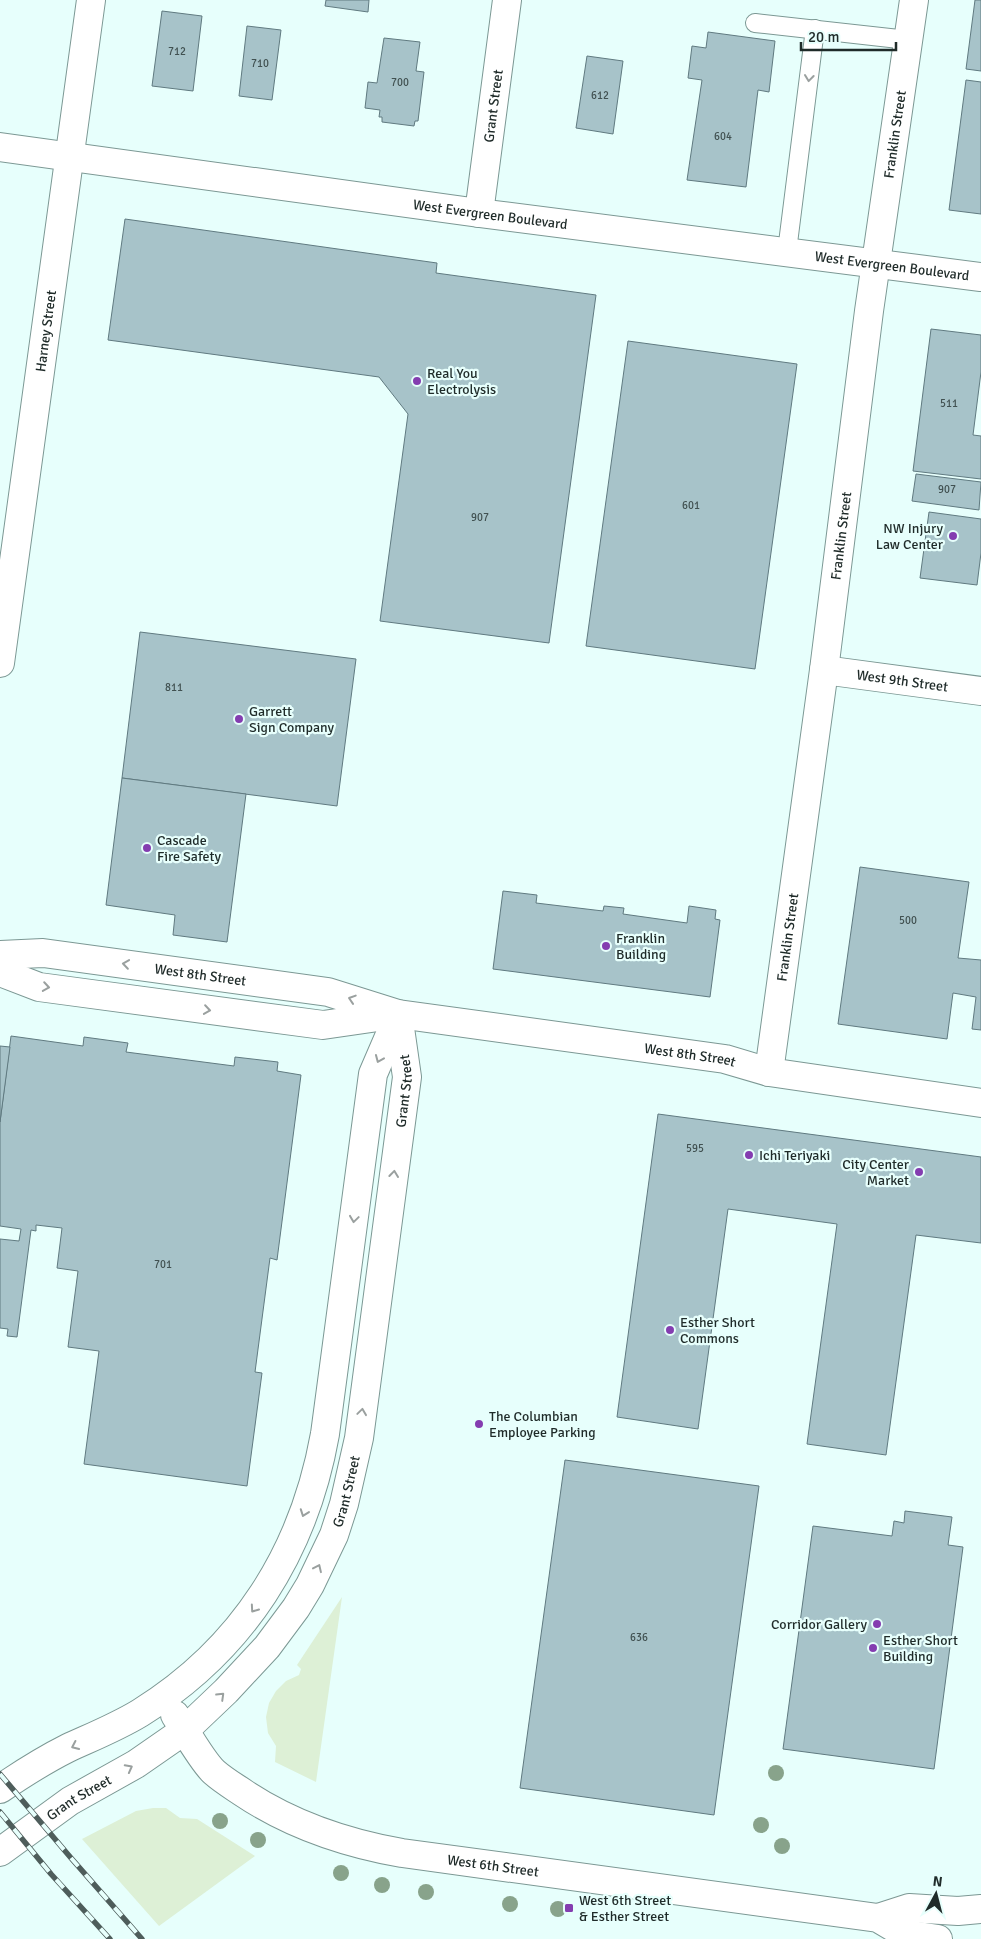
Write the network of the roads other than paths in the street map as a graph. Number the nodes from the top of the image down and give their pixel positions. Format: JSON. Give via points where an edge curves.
{"nodes":[{"id":1,"x":91,"y":0,"type":"edge"},
{"id":2,"x":507,"y":0,"type":"edge"},
{"id":3,"x":914,"y":0,"type":"edge"},
{"id":4,"x":755,"y":23,"type":"dead end"},
{"id":5,"x":815,"y":29,"type":"junction"},
{"id":6,"x":908,"y":40,"type":"junction"},
{"id":7,"x":0,"y":147,"type":"edge"},
{"id":8,"x":69,"y":157,"type":"junction"},
{"id":9,"x":479,"y":212,"type":"junction"},
{"id":10,"x":787,"y":251,"type":"junction"},
{"id":11,"x":875,"y":263,"type":"junction"},
{"id":12,"x":981,"y":277,"type":"edge"},
{"id":13,"x":0,"y":663,"type":"edge"},
{"id":14,"x":824,"y":670,"type":"junction"},
{"id":15,"x":981,"y":691,"type":"edge"},
{"id":16,"x":0,"y":955,"type":"edge"},
{"id":17,"x":0,"y":972,"type":"edge"},
{"id":18,"x":398,"y":1014,"type":"junction"},
{"id":19,"x":769,"y":1072,"type":"junction"},
{"id":20,"x":981,"y":1103,"type":"edge"},
{"id":21,"x":164,"y":1698,"type":"junction"},
{"id":22,"x":185,"y":1730,"type":"junction"},
{"id":23,"x":0,"y":1789,"type":"edge"},
{"id":24,"x":0,"y":1852,"type":"edge"},
{"id":25,"x":981,"y":1909,"type":"edge"},
{"id":26,"x":878,"y":1918,"type":"junction"},
{"id":27,"x":938,"y":1939,"type":"edge"}],
"edges":[{"from":1,"to":8,"type":"street","name":"Harney Street"},
{"from":2,"to":9,"type":"street","name":"Grant Street"},
{"from":3,"to":6,"type":"street","name":"Franklin Street"},
{"from":4,"to":5,"type":"lane"},
{"from":5,"to":6,"type":"lane"},
{"from":5,"to":10,"type":"lane","one_way":true},
{"from":6,"to":11,"type":"street","name":"Franklin Street"},
{"from":7,"to":8,"type":"street","name":"West Evergreen Boulevard"},
{"from":8,"to":9,"type":"street","name":"West Evergreen Boulevard"},
{"from":8,"to":13,"type":"street","name":"Harney Street"},
{"from":9,"to":10,"type":"street","name":"West Evergreen Boulevard"},
{"from":10,"to":11,"type":"street","name":"West Evergreen Boulevard"},
{"from":11,"to":12,"type":"street","name":"West Evergreen Boulevard"},
{"from":11,"to":14,"type":"street","name":"Franklin Street"},
{"from":14,"to":15,"type":"street","name":"West 9th Street"},
{"from":14,"to":19,"type":"street","name":"Franklin Street"},
{"from":18,"to":16,"type":"street","name":"West 8th Street","one_way":true,"via":[[328,992],[43,953]]},
{"from":17,"to":18,"type":"street","name":"West 8th Street","one_way":true,"via":[[39,987],[323,1025]]},
{"from":18,"to":19,"type":"street","name":"West 8th Street","via":[[725,1059]]},
{"from":18,"to":21,"type":"street","name":"Grant Street","one_way":true,"via":[[373,1074],[325,1434],[311,1494],[292,1544],[254,1608],[204,1664]]},
{"from":22,"to":18,"type":"street","name":"Grant Street","one_way":true,"via":[[249,1668],[281,1629],[310,1585],[334,1535],[344,1504],[359,1438],[407,1077]]},
{"from":19,"to":20,"type":"street","name":"West 8th Street"},
{"from":21,"to":22,"type":"street","name":"West 6th Street"},
{"from":21,"to":23,"type":"street","name":"Grant Street","one_way":true,"via":[[116,1727],[46,1760]]},
{"from":24,"to":22,"type":"street","name":"Grant Street","one_way":true,"via":[[70,1801],[136,1764]]},
{"from":22,"to":26,"type":"street","name":"West 6th Street","via":[[213,1771],[252,1798],[308,1828],[372,1848]]},
{"from":25,"to":26,"type":"street","name":"West 6th Street","via":[[909,1908]]},
{"from":26,"to":27,"type":"street","name":"West 6th Street","via":[[905,1934]]}]}
